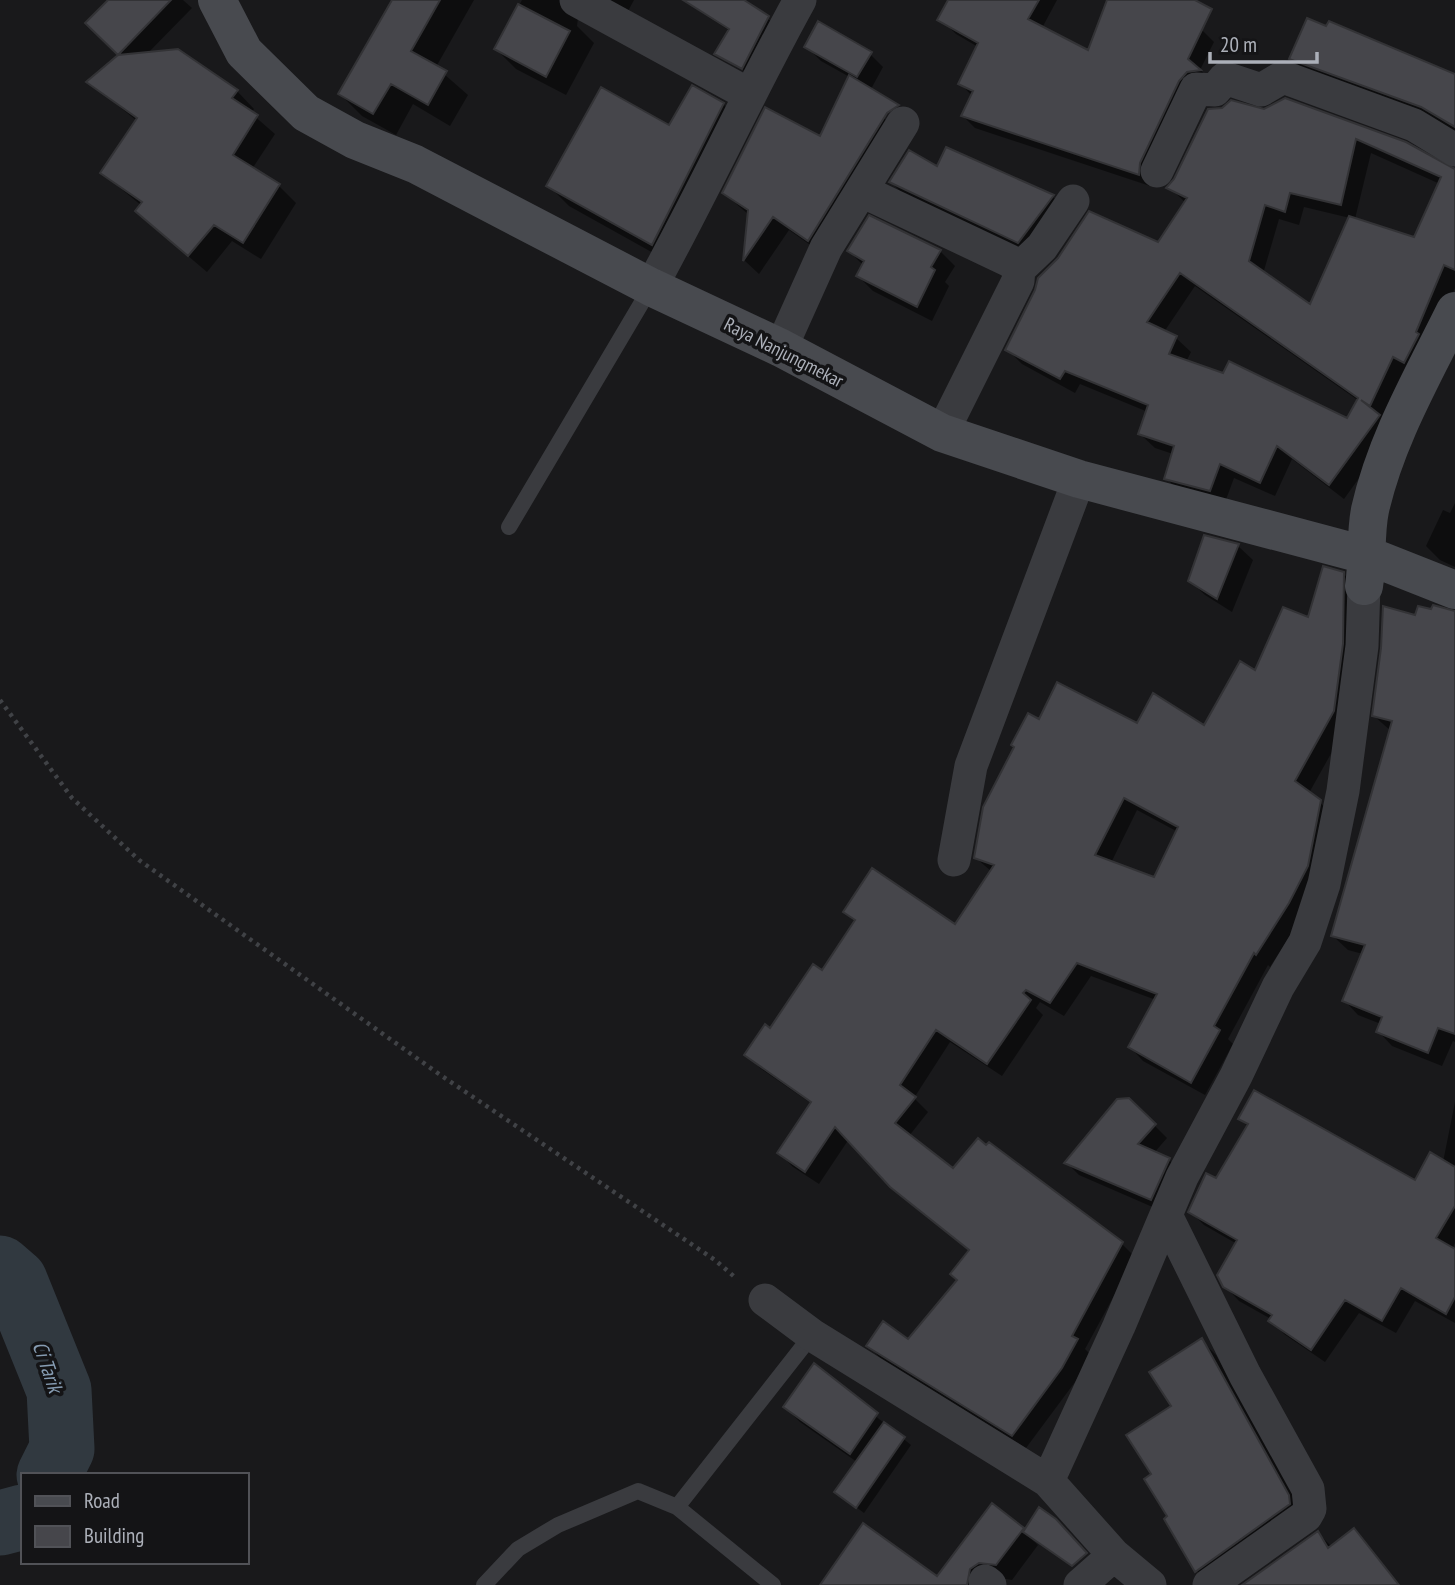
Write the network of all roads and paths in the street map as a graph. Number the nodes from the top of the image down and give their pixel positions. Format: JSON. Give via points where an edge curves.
{"nodes":[{"id":1,"x":217,"y":0,"type":"edge"},
{"id":2,"x":576,"y":0,"type":"edge"},
{"id":3,"x":800,"y":0,"type":"edge"},
{"id":4,"x":748,"y":94,"type":"junction"},
{"id":5,"x":903,"y":123,"type":"dead end"},
{"id":6,"x":1455,"y":150,"type":"edge"},
{"id":7,"x":1157,"y":172,"type":"dead end"},
{"id":8,"x":862,"y":191,"type":"junction"},
{"id":9,"x":1073,"y":201,"type":"dead end"},
{"id":10,"x":1019,"y":269,"type":"junction"},
{"id":11,"x":651,"y":287,"type":"junction"},
{"id":12,"x":1455,"y":311,"type":"edge"},
{"id":13,"x":781,"y":348,"type":"junction"},
{"id":14,"x":942,"y":433,"type":"junction"},
{"id":15,"x":1079,"y":479,"type":"junction"},
{"id":16,"x":509,"y":527,"type":"dead end"},
{"id":17,"x":1366,"y":571,"type":"junction"},
{"id":18,"x":1455,"y":590,"type":"edge"},
{"id":19,"x":0,"y":700,"type":"edge"},
{"id":20,"x":954,"y":860,"type":"dead end"},
{"id":21,"x":1166,"y":1216,"type":"junction"},
{"id":22,"x":765,"y":1300,"type":"joint"},
{"id":23,"x":812,"y":1335,"type":"junction"},
{"id":24,"x":1048,"y":1481,"type":"junction"},
{"id":25,"x":677,"y":1507,"type":"junction"},
{"id":26,"x":1114,"y":1555,"type":"junction"},
{"id":27,"x":484,"y":1585,"type":"edge"},
{"id":28,"x":772,"y":1585,"type":"edge"},
{"id":29,"x":1080,"y":1585,"type":"edge"},
{"id":30,"x":1150,"y":1585,"type":"edge"},
{"id":31,"x":1209,"y":1585,"type":"edge"}],
"edges":[{"from":1,"to":11,"type":"main road","name":"Raya Nanjungmekar","via":[[244,52],[306,113],[355,140],[415,164]]},
{"from":2,"to":4,"type":"street"},
{"from":3,"to":4,"type":"street"},
{"from":4,"to":11,"type":"street"},
{"from":5,"to":8,"type":"street"},
{"from":6,"to":7,"type":"street","via":[[1414,125],[1283,77],[1261,90],[1225,78],[1215,90],[1196,89]]},
{"from":8,"to":10,"type":"street"},
{"from":8,"to":13,"type":"street","via":[[826,248]]},
{"from":9,"to":10,"type":"street","via":[[1042,247]]},
{"from":10,"to":14,"type":"street","via":[[1018,281]]},
{"from":11,"to":13,"type":"main road","name":"Raya Nanjungmekar"},
{"from":11,"to":16,"type":"lane"},
{"from":12,"to":17,"type":"main road","via":[[1378,479]]},
{"from":13,"to":14,"type":"main road","name":"Raya Nanjungmekar"},
{"from":14,"to":15,"type":"main road","name":"Raya Nanjungmekar"},
{"from":15,"to":17,"type":"main road","name":"Raya Nanjungmekar"},
{"from":15,"to":20,"type":"street","via":[[971,766]]},
{"from":17,"to":18,"type":"main road","name":"Raya Nanjungmekar"},
{"from":17,"to":21,"type":"street","via":[[1362,646],[1343,791],[1324,884],[1305,942],[1278,986]]},
{"from":19,"to":22,"type":"path","via":[[72,798],[139,860],[439,1074],[715,1260]]},
{"from":21,"to":24,"type":"street"},
{"from":21,"to":31,"type":"street","via":[[1310,1500],[1306,1516]]},
{"from":22,"to":23,"type":"street"},
{"from":23,"to":24,"type":"street"},
{"from":23,"to":25,"type":"lane"},
{"from":24,"to":26,"type":"street"},
{"from":25,"to":27,"type":"lane","via":[[633,1491],[517,1549]]},
{"from":25,"to":28,"type":"lane"},
{"from":26,"to":29,"type":"street"},
{"from":26,"to":30,"type":"street"}]}
